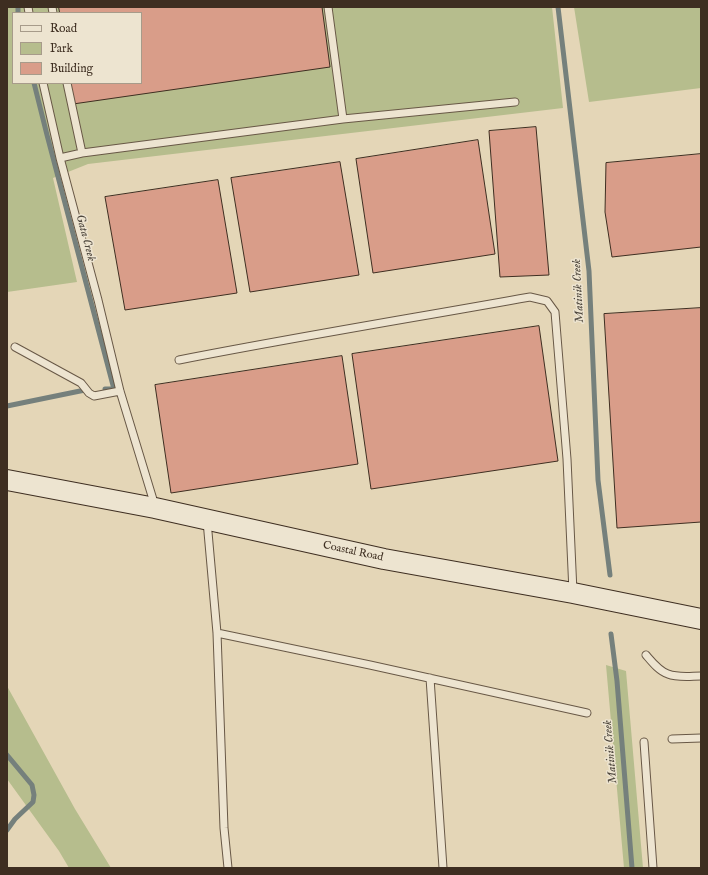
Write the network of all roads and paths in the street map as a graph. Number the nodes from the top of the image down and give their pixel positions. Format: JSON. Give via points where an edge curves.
{"nodes":[{"id":1,"x":328,"y":7,"type":"edge"},
{"id":2,"x":43,"y":84,"type":"edge"},
{"id":3,"x":67,"y":84,"type":"edge"},
{"id":4,"x":515,"y":102,"type":"dead end"},
{"id":5,"x":343,"y":119,"type":"junction"},
{"id":6,"x":82,"y":153,"type":"junction"},
{"id":7,"x":60,"y":158,"type":"junction"},
{"id":8,"x":15,"y":347,"type":"dead end"},
{"id":9,"x":179,"y":360,"type":"dead end"},
{"id":10,"x":120,"y":391,"type":"junction"},
{"id":11,"x":7,"y":480,"type":"edge"},
{"id":12,"x":155,"y":508,"type":"junction"},
{"id":13,"x":207,"y":520,"type":"junction"},
{"id":14,"x":573,"y":593,"type":"junction"},
{"id":15,"x":701,"y":619,"type":"edge"},
{"id":16,"x":217,"y":633,"type":"junction"},
{"id":17,"x":646,"y":655,"type":"dead end"},
{"id":18,"x":701,"y":676,"type":"edge"},
{"id":19,"x":430,"y":678,"type":"junction"},
{"id":20,"x":587,"y":713,"type":"dead end"},
{"id":21,"x":701,"y":738,"type":"edge"},
{"id":22,"x":672,"y":740,"type":"dead end"},
{"id":23,"x":644,"y":742,"type":"dead end"},
{"id":24,"x":228,"y":868,"type":"edge"},
{"id":25,"x":443,"y":868,"type":"edge"},
{"id":26,"x":653,"y":868,"type":"edge"}],
"edges":[{"from":1,"to":5,"type":"lane"},
{"from":2,"to":7,"type":"lane"},
{"from":3,"to":6,"type":"lane"},
{"from":4,"to":5,"type":"lane"},
{"from":5,"to":6,"type":"lane"},
{"from":6,"to":7,"type":"lane"},
{"from":7,"to":10,"type":"lane"},
{"from":8,"to":10,"type":"lane","via":[[81,383],[94,396]]},
{"from":9,"to":14,"type":"lane","via":[[530,297],[547,301],[555,312],[567,459]]},
{"from":10,"to":12,"type":"lane"},
{"from":11,"to":12,"type":"main road","name":"Coastal Road"},
{"from":12,"to":13,"type":"main road","name":"Coastal Road"},
{"from":13,"to":14,"type":"main road","name":"Coastal Road","via":[[384,559]]},
{"from":13,"to":16,"type":"lane"},
{"from":14,"to":15,"type":"main road","name":"Coastal Road"},
{"from":16,"to":19,"type":"lane"},
{"from":16,"to":24,"type":"lane","via":[[224,828]]},
{"from":17,"to":18,"type":"lane","via":[[668,674]]},
{"from":19,"to":20,"type":"lane"},
{"from":19,"to":25,"type":"lane"},
{"from":21,"to":22,"type":"lane"},
{"from":23,"to":26,"type":"lane"}]}
